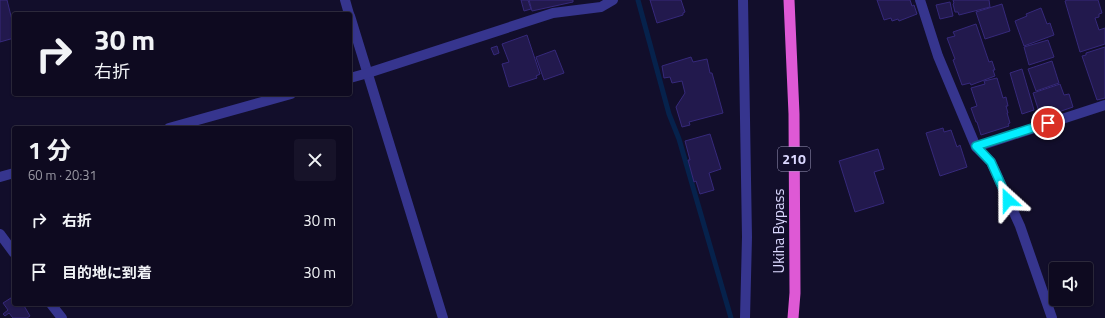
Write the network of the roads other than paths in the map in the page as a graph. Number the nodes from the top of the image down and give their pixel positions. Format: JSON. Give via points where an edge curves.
{"nodes":[{"id":1,"x":345,"y":0,"type":"edge"},
{"id":2,"x":613,"y":0,"type":"edge"},
{"id":3,"x":743,"y":0,"type":"edge"},
{"id":4,"x":790,"y":0,"type":"edge"},
{"id":5,"x":920,"y":0,"type":"edge"},
{"id":6,"x":349,"y":12,"type":"edge"},
{"id":7,"x":352,"y":21,"type":"edge"},
{"id":8,"x":368,"y":73,"type":"junction"},
{"id":9,"x":352,"y":77,"type":"edge"},
{"id":10,"x":284,"y":96,"type":"edge"},
{"id":11,"x":1105,"y":105,"type":"edge"},
{"id":12,"x":176,"y":126,"type":"edge"},
{"id":13,"x":976,"y":146,"type":"junction"},
{"id":14,"x":12,"y":174,"type":"edge"},
{"id":15,"x":0,"y":177,"type":"edge"},
{"id":16,"x":0,"y":234,"type":"edge"},
{"id":17,"x":12,"y":250,"type":"edge"},
{"id":18,"x":53,"y":306,"type":"edge"},
{"id":19,"x":62,"y":318,"type":"edge"},
{"id":20,"x":443,"y":318,"type":"edge"},
{"id":21,"x":745,"y":318,"type":"edge"},
{"id":22,"x":793,"y":318,"type":"edge"},
{"id":23,"x":1052,"y":318,"type":"edge"}],
"edges":[{"from":1,"to":6,"type":"street"},
{"from":2,"to":8,"type":"street","via":[[601,6],[553,13]]},
{"from":3,"to":21,"type":"street","via":[[747,237]]},
{"from":4,"to":22,"type":"highway","name":"Ukiha Bypass","number":"210","via":[[794,122]]},
{"from":5,"to":13,"type":"street","via":[[938,56]]},
{"from":7,"to":8,"type":"street"},
{"from":8,"to":9,"type":"street"},
{"from":8,"to":20,"type":"street"},
{"from":10,"to":12,"type":"street"},
{"from":11,"to":13,"type":"street"},
{"from":13,"to":23,"type":"street","via":[[991,162],[1020,226]]},
{"from":14,"to":15,"type":"street"},
{"from":16,"to":17,"type":"street"},
{"from":18,"to":19,"type":"street"}]}
